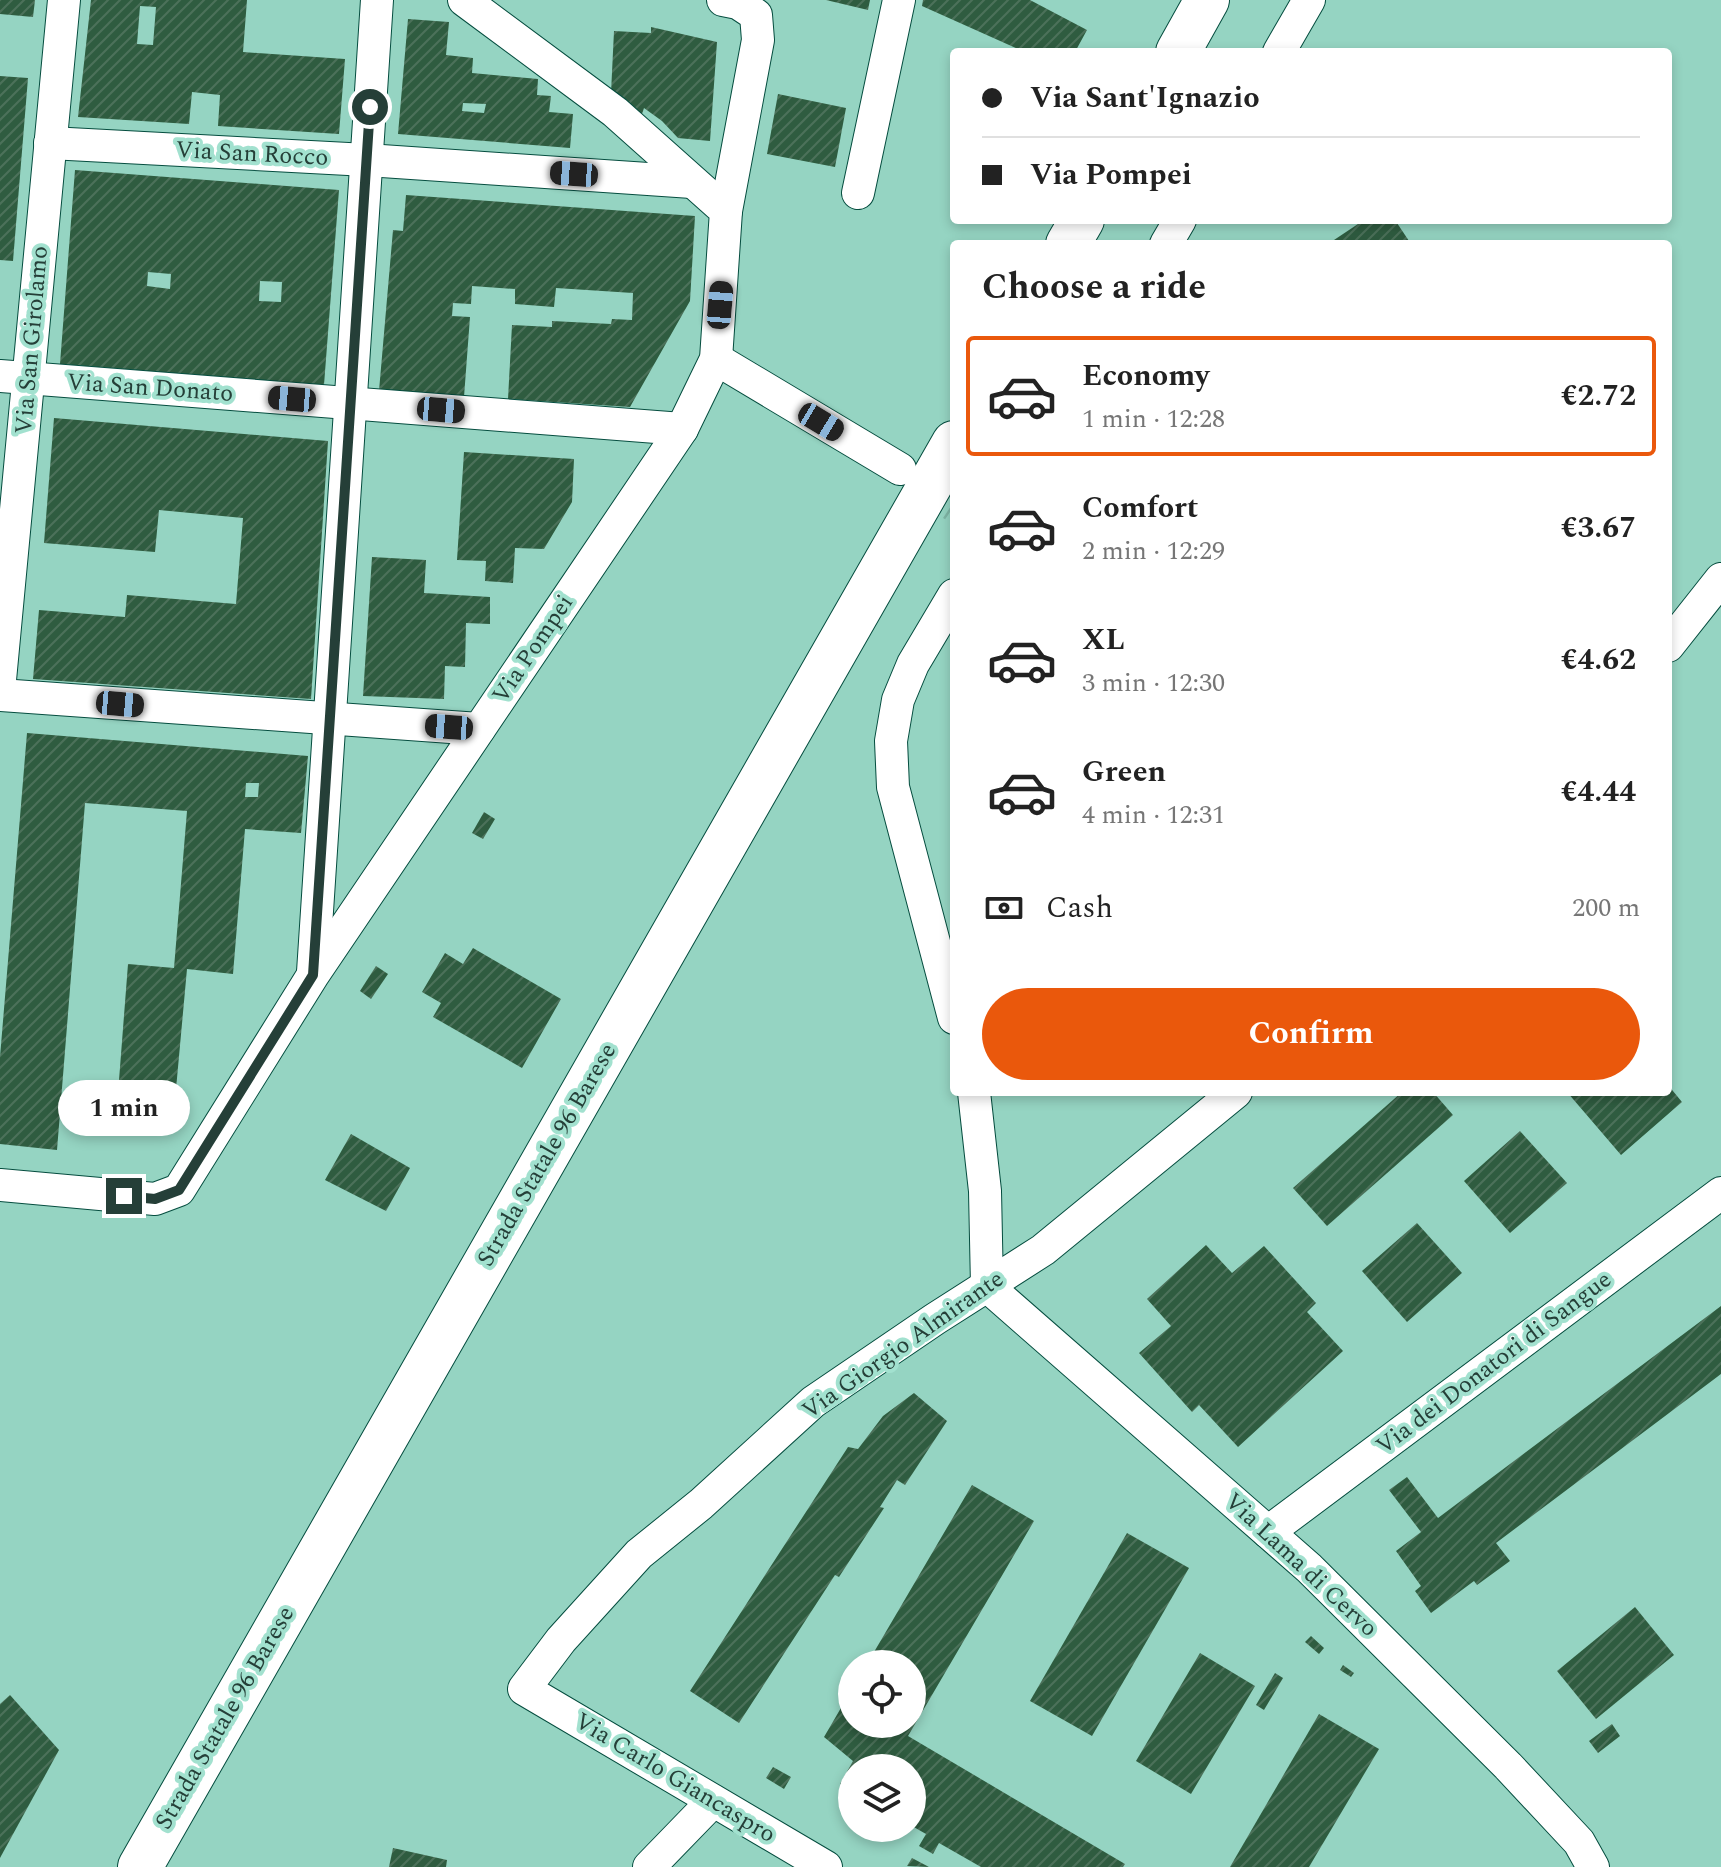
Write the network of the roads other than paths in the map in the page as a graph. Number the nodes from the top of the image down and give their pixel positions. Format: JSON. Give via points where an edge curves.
{"nodes":[{"id":1,"x":64,"y":0,"type":"edge"},
{"id":2,"x":377,"y":0,"type":"edge"},
{"id":3,"x":464,"y":0,"type":"edge"},
{"id":4,"x":723,"y":0,"type":"edge"},
{"id":5,"x":899,"y":0,"type":"edge"},
{"id":6,"x":1207,"y":0,"type":"edge"},
{"id":7,"x":1309,"y":0,"type":"edge"},
{"id":8,"x":1180,"y":48,"type":"edge"},
{"id":9,"x":1281,"y":48,"type":"edge"},
{"id":10,"x":50,"y":143,"type":"junction"},
{"id":11,"x":367,"y":160,"type":"junction"},
{"id":12,"x":692,"y":182,"type":"junction"},
{"id":13,"x":858,"y":193,"type":"dead end"},
{"id":14,"x":726,"y":211,"type":"junction"},
{"id":15,"x":716,"y":359,"type":"junction"},
{"id":16,"x":14,"y":377,"type":"edge"},
{"id":17,"x":351,"y":403,"type":"junction"},
{"id":18,"x":682,"y":429,"type":"junction"},
{"id":19,"x":950,"y":450,"type":"edge"},
{"id":20,"x":900,"y":469,"type":"tunnel mouth"},
{"id":21,"x":1721,"y":579,"type":"edge"},
{"id":22,"x":950,"y":602,"type":"edge"},
{"id":23,"x":1672,"y":641,"type":"edge"},
{"id":24,"x":0,"y":680,"type":"edge"},
{"id":25,"x":0,"y":695,"type":"edge"},
{"id":26,"x":329,"y":720,"type":"junction"},
{"id":27,"x":479,"y":729,"type":"junction"},
{"id":28,"x":313,"y":975,"type":"junction"},
{"id":29,"x":950,"y":1003,"type":"edge"},
{"id":30,"x":974,"y":1096,"type":"edge"},
{"id":31,"x":1231,"y":1096,"type":"edge"},
{"id":32,"x":0,"y":1185,"type":"edge"},
{"id":33,"x":1721,"y":1193,"type":"edge"},
{"id":34,"x":987,"y":1286,"type":"junction"},
{"id":35,"x":1268,"y":1532,"type":"junction"},
{"id":36,"x":524,"y":1689,"type":"joint"},
{"id":37,"x":713,"y":1801,"type":"junction"},
{"id":38,"x":140,"y":1867,"type":"edge"},
{"id":39,"x":649,"y":1867,"type":"edge"},
{"id":40,"x":826,"y":1867,"type":"edge"},
{"id":41,"x":1593,"y":1867,"type":"edge"}],
"edges":[{"from":1,"to":10,"type":"street","name":"Via San Girolamo"},
{"from":2,"to":11,"type":"street"},
{"from":3,"to":12,"type":"street","via":[[615,112]]},
{"from":4,"to":14,"type":"street","name":"Via Pompei","via":[[756,15],[758,40]]},
{"from":5,"to":13,"type":"street"},
{"from":6,"to":8,"type":"main road"},
{"from":7,"to":9,"type":"street"},
{"from":10,"to":11,"type":"street","name":"Via San Rocco"},
{"from":10,"to":16,"type":"street","name":"Via San Girolamo"},
{"from":11,"to":12,"type":"street","name":"Via San Rocco"},
{"from":11,"to":17,"type":"street"},
{"from":12,"to":14,"type":"street"},
{"from":14,"to":15,"type":"street","name":"Via Pompei"},
{"from":15,"to":18,"type":"street","name":"Via Pompei"},
{"from":15,"to":20,"type":"street"},
{"from":16,"to":17,"type":"street","name":"Via San Donato"},
{"from":16,"to":24,"type":"street","name":"Via San Girolamo"},
{"from":17,"to":18,"type":"street","name":"Via San Donato"},
{"from":17,"to":26,"type":"street"},
{"from":18,"to":27,"type":"street","name":"Via Pompei"},
{"from":19,"to":38,"type":"main road","name":"Strada Statale 96 Barese"},
{"from":21,"to":23,"type":"street"},
{"from":22,"to":29,"type":"street","via":[[913,664],[898,700],[891,741],[893,787]]},
{"from":25,"to":26,"type":"street"},
{"from":26,"to":27,"type":"street"},
{"from":26,"to":28,"type":"street"},
{"from":27,"to":28,"type":"street","name":"Via Pompei"},
{"from":28,"to":32,"type":"street","name":"Via Pompei","via":[[179,1190],[155,1199]]},
{"from":30,"to":34,"type":"street","via":[[985,1191]]},
{"from":31,"to":34,"type":"street","name":"Via Giorgio Almirante","via":[[1043,1250]]},
{"from":33,"to":35,"type":"street","name":"Via dei Donatori di Sangue"},
{"from":34,"to":35,"type":"street","name":"Via Lama di Cervo"},
{"from":34,"to":36,"type":"street","name":"Via Giorgio Almirante","via":[[813,1402],[639,1554]]},
{"from":35,"to":41,"type":"street","name":"Via Lama di Cervo","via":[[1508,1766],[1579,1842]]},
{"from":36,"to":37,"type":"street","name":"Via Carlo Giancaspro"},
{"from":37,"to":39,"type":"street"},
{"from":37,"to":40,"type":"street","name":"Via Carlo Giancaspro"}]}
